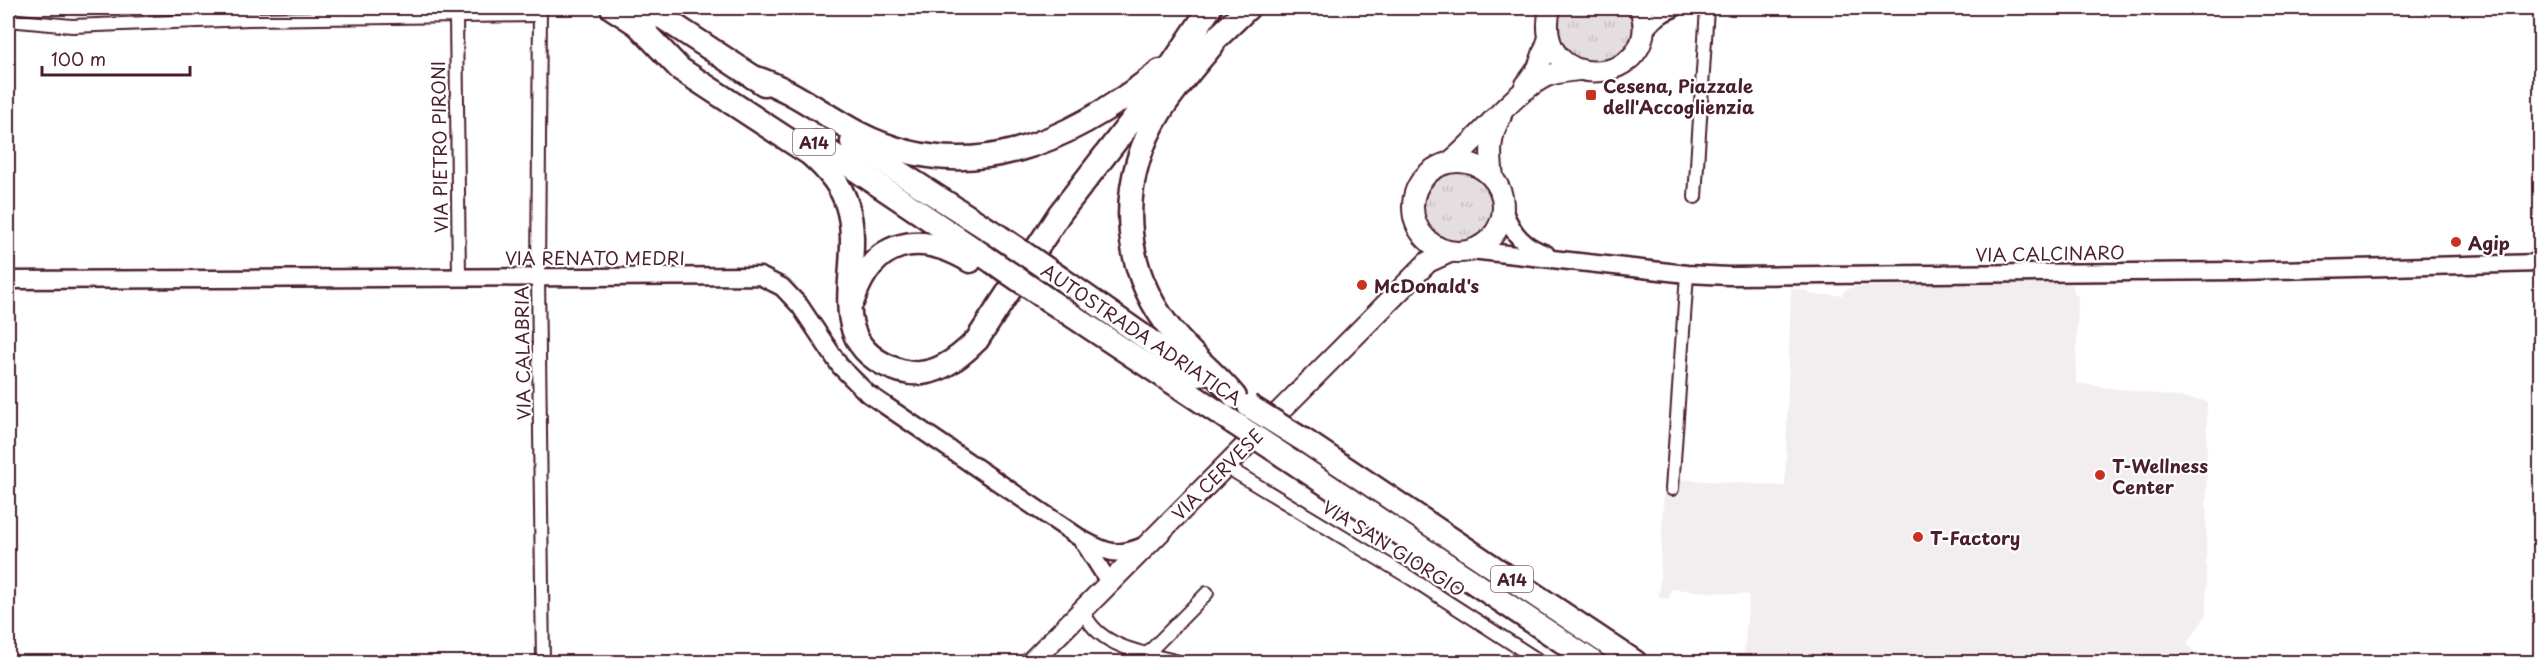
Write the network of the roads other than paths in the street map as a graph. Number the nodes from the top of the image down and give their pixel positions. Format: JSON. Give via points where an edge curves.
{"nodes":[{"id":1,"x":612,"y":8,"type":"edge"},
{"id":2,"x":1210,"y":8,"type":"edge"},
{"id":3,"x":1248,"y":8,"type":"edge"},
{"id":4,"x":1550,"y":8,"type":"edge"},
{"id":5,"x":1640,"y":8,"type":"edge"},
{"id":6,"x":1674,"y":8,"type":"edge"},
{"id":7,"x":1704,"y":10,"type":"edge"},
{"id":8,"x":539,"y":11,"type":"edge"},
{"id":9,"x":642,"y":15,"type":"edge"},
{"id":10,"x":456,"y":17,"type":"junction"},
{"id":11,"x":8,"y":21,"type":"edge"},
{"id":12,"x":1642,"y":35,"type":"junction"},
{"id":13,"x":1549,"y":38,"type":"junction"},
{"id":14,"x":1213,"y":44,"type":"junction"},
{"id":15,"x":1177,"y":57,"type":"junction"},
{"id":16,"x":1579,"y":70,"type":"junction"},
{"id":17,"x":753,"y":77,"type":"junction"},
{"id":18,"x":1151,"y":96,"type":"junction"},
{"id":19,"x":1511,"y":104,"type":"junction"},
{"id":20,"x":1450,"y":162,"type":"junction"},
{"id":21,"x":1493,"y":177,"type":"junction"},
{"id":22,"x":1695,"y":197,"type":"dead end"},
{"id":23,"x":1504,"y":212,"type":"junction"},
{"id":24,"x":1420,"y":232,"type":"junction"},
{"id":25,"x":1471,"y":250,"type":"junction"},
{"id":26,"x":1450,"y":252,"type":"junction"},
{"id":27,"x":1561,"y":259,"type":"junction"},
{"id":28,"x":2541,"y":263,"type":"edge"},
{"id":29,"x":990,"y":267,"type":"junction"},
{"id":30,"x":1687,"y":274,"type":"junction"},
{"id":31,"x":538,"y":276,"type":"junction"},
{"id":32,"x":459,"y":277,"type":"junction"},
{"id":33,"x":8,"y":280,"type":"edge"},
{"id":34,"x":1404,"y":286,"type":"junction"},
{"id":35,"x":849,"y":310,"type":"junction"},
{"id":36,"x":1242,"y":401,"type":"junction"},
{"id":37,"x":1225,"y":466,"type":"junction"},
{"id":38,"x":1672,"y":489,"type":"dead end"},
{"id":39,"x":1083,"y":540,"type":"junction"},
{"id":40,"x":1147,"y":544,"type":"junction"},
{"id":41,"x":1109,"y":582,"type":"junction"},
{"id":42,"x":1207,"y":593,"type":"dead end"},
{"id":43,"x":1083,"y":610,"type":"junction"},
{"id":44,"x":1147,"y":654,"type":"junction"},
{"id":45,"x":543,"y":663,"type":"edge"},
{"id":46,"x":1030,"y":663,"type":"edge"},
{"id":47,"x":1179,"y":663,"type":"edge"},
{"id":48,"x":1541,"y":663,"type":"edge"},
{"id":49,"x":1593,"y":663,"type":"edge"},
{"id":50,"x":1635,"y":663,"type":"edge"}],
"edges":[{"from":1,"to":9,"type":"highway","name":"AUTOSTRADA ADRIATICA","number":"A14"},
{"from":2,"to":15,"type":"highway"},
{"from":3,"to":14,"type":"highway"},
{"from":4,"to":13,"type":"main road"},
{"from":5,"to":12,"type":"main road"},
{"from":6,"to":12,"type":"street","via":[[1662,12]]},
{"from":7,"to":22,"type":"street"},
{"from":8,"to":10,"type":"street"},
{"from":8,"to":31,"type":"street","name":"VIA CALABRIA"},
{"from":9,"to":17,"type":"highway","name":"AUTOSTRADA ADRIATICA","number":"A14"},
{"from":9,"to":29,"type":"highway","name":"AUTOSTRADA ADRIATICA","number":"A14"},
{"from":9,"to":35,"type":"highway","via":[[680,69],[810,153],[829,170],[847,204],[853,232]]},
{"from":10,"to":11,"type":"street","via":[[72,26]]},
{"from":10,"to":32,"type":"street","name":"VIA PIETRO PIRONI"},
{"from":12,"to":16,"type":"main road","via":[[1636,51],[1618,67],[1593,73]]},
{"from":13,"to":16,"type":"main road","via":[[1561,57]]},
{"from":13,"to":19,"type":"main road","via":[[1538,68]]},
{"from":14,"to":18,"type":"highway"},
{"from":14,"to":36,"type":"highway","via":[[1162,109],[1134,177],[1128,215],[1139,275],[1154,305],[1171,331]]},
{"from":15,"to":17,"type":"highway","via":[[1097,116],[1055,137],[975,159],[933,157],[894,148],[858,133],[776,84]]},
{"from":15,"to":18,"type":"highway"},
{"from":16,"to":19,"type":"main road","via":[[1546,76]]},
{"from":17,"to":36,"type":"highway","name":"AUTOSTRADA ADRIATICA","number":"A14","bridge":true,"via":[[1000,237]]},
{"from":18,"to":35,"type":"highway","via":[[1060,213],[977,339],[948,365],[930,372],[908,372],[873,359],[861,348]]},
{"from":19,"to":20,"type":"main road"},
{"from":19,"to":21,"type":"main road","via":[[1492,137]]},
{"from":20,"to":21,"type":"main road","via":[[1473,164]]},
{"from":20,"to":24,"type":"main road","via":[[1427,173],[1417,189],[1413,207]]},
{"from":21,"to":23,"type":"main road","via":[[1502,194]]},
{"from":23,"to":25,"type":"main road","via":[[1493,236]]},
{"from":23,"to":27,"type":"street","name":"VIA CALCINARO","via":[[1521,241]]},
{"from":24,"to":26,"type":"main road","via":[[1428,241]]},
{"from":24,"to":34,"type":"main road","name":"VIA CERVESE"},
{"from":25,"to":26,"type":"main road"},
{"from":25,"to":27,"type":"street","name":"VIA CALCINARO"},
{"from":26,"to":34,"type":"main road","name":"VIA CERVESE","via":[[1428,262]]},
{"from":27,"to":30,"type":"street","name":"VIA CALCINARO"},
{"from":28,"to":30,"type":"street","name":"VIA CALCINARO","via":[[2238,271]]},
{"from":29,"to":35,"type":"highway","via":[[941,247],[903,245],[881,254],[870,265],[860,279]]},
{"from":29,"to":49,"type":"highway","name":"AUTOSTRADA ADRIATICA","number":"A14","bridge":true,"via":[[1234,423]]},
{"from":30,"to":38,"type":"street"},
{"from":31,"to":32,"type":"street","name":"VIA RENATO MEDRI"},
{"from":31,"to":39,"type":"street","name":"VIA RENATO MEDRI","via":[[760,276],[782,286],[840,366],[867,393]]},
{"from":31,"to":45,"type":"street","name":"VIA CALABRIA"},
{"from":32,"to":33,"type":"street","name":"VIA RENATO MEDRI"},
{"from":34,"to":37,"type":"main road","name":"VIA CERVESE"},
{"from":36,"to":50,"type":"highway","name":"AUTOSTRADA ADRIATICA","number":"A14","bridge":true},
{"from":37,"to":40,"type":"main road","name":"VIA CERVESE"},
{"from":37,"to":48,"type":"street","name":"VIA SAN GIORGIO","via":[[1412,579]]},
{"from":39,"to":40,"type":"street","name":"VIA RENATO MEDRI","via":[[1115,554]]},
{"from":39,"to":41,"type":"street","name":"VIA RENATO MEDRI"},
{"from":40,"to":41,"type":"main road","name":"VIA CERVESE"},
{"from":41,"to":43,"type":"main road","name":"VIA CERVESE"},
{"from":42,"to":44,"type":"street"},
{"from":43,"to":44,"type":"street","via":[[1085,618],[1106,641]]},
{"from":43,"to":46,"type":"main road","name":"VIA CERVESE"},
{"from":44,"to":47,"type":"street"}]}
